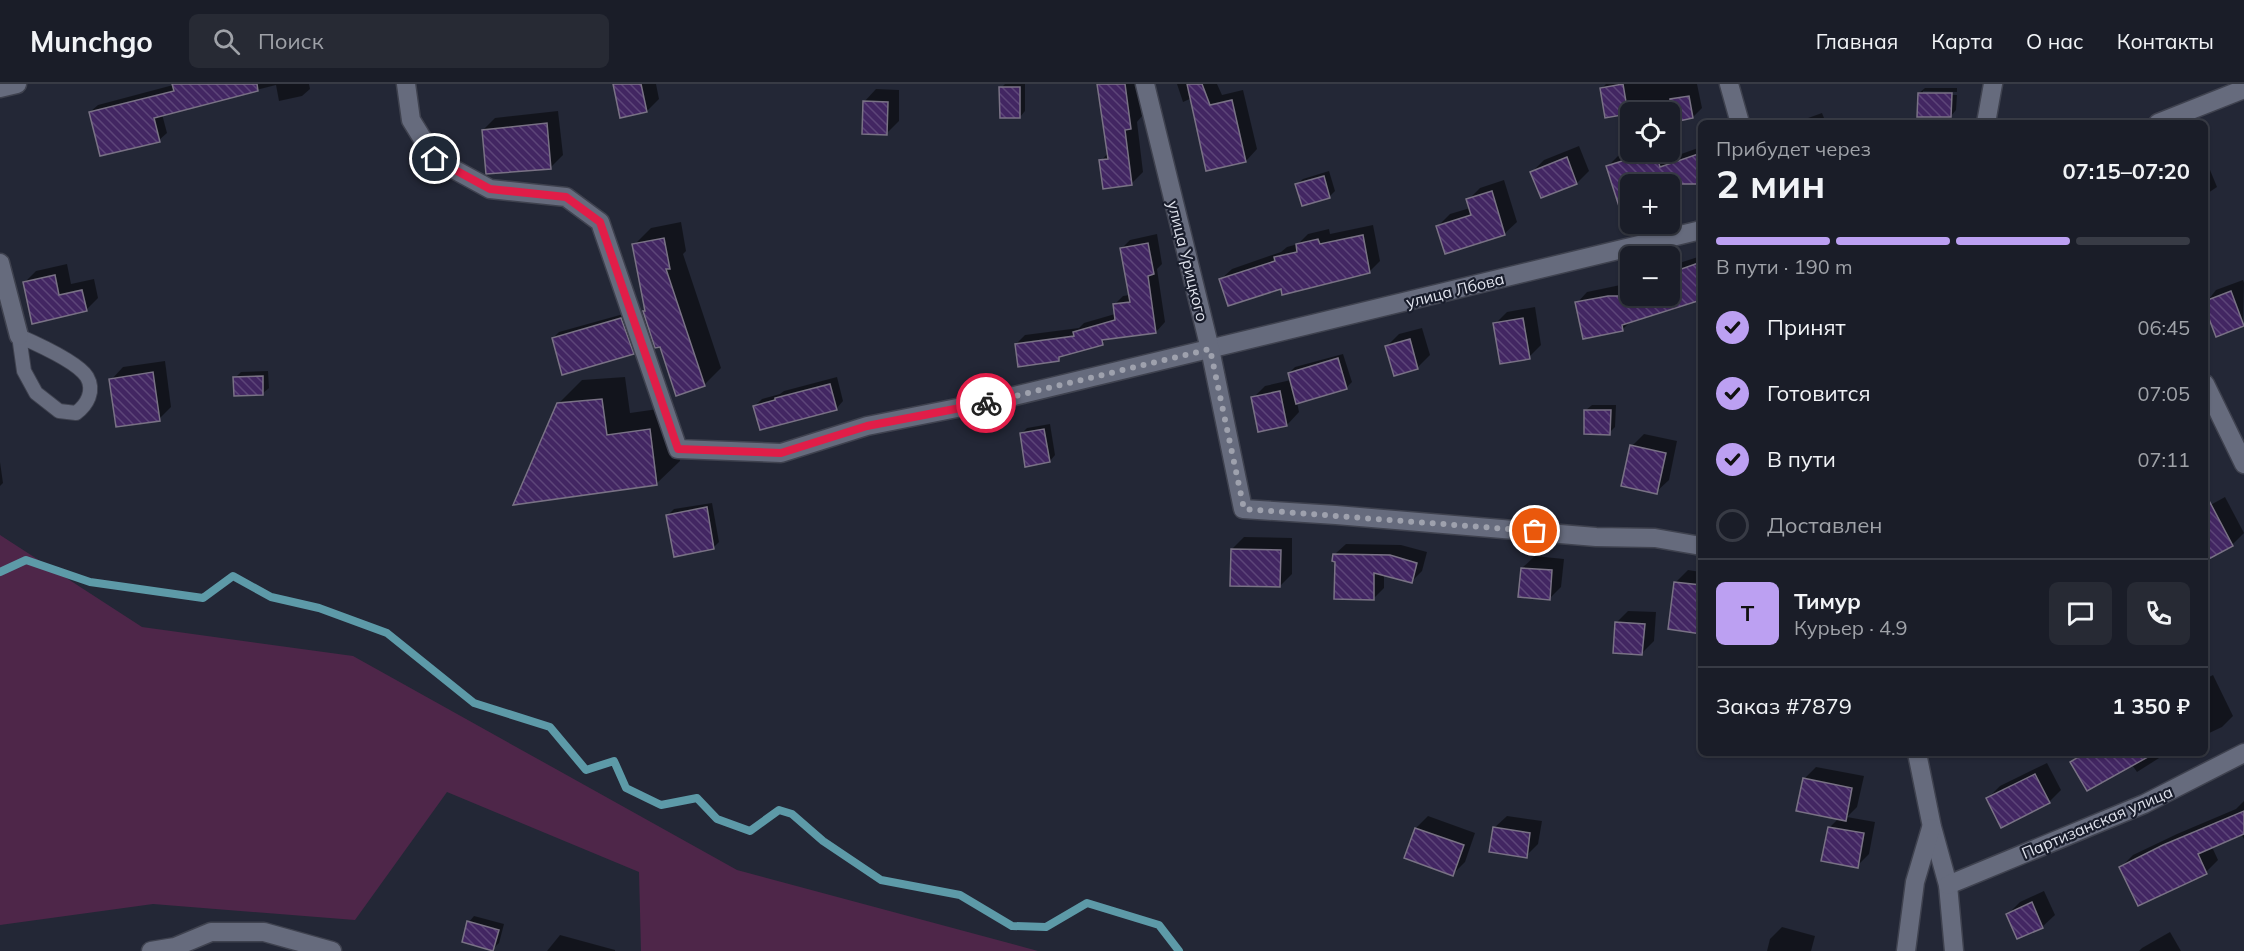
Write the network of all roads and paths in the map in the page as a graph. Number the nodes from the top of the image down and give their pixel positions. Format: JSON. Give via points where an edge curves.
{"nodes":[{"id":1,"x":17,"y":84,"type":"edge"},
{"id":2,"x":406,"y":84,"type":"edge"},
{"id":3,"x":1145,"y":84,"type":"edge"},
{"id":4,"x":1729,"y":84,"type":"edge"},
{"id":5,"x":1993,"y":84,"type":"edge"},
{"id":6,"x":0,"y":88,"type":"edge"},
{"id":7,"x":2244,"y":89,"type":"edge"},
{"id":8,"x":1739,"y":120,"type":"edge"},
{"id":9,"x":1987,"y":120,"type":"edge"},
{"id":10,"x":2166,"y":120,"type":"edge"},
{"id":11,"x":1698,"y":231,"type":"edge"},
{"id":12,"x":0,"y":263,"type":"edge"},
{"id":13,"x":19,"y":336,"type":"junction"},
{"id":14,"x":1210,"y":349,"type":"junction"},
{"id":15,"x":2208,"y":390,"type":"edge"},
{"id":16,"x":2244,"y":464,"type":"edge"},
{"id":17,"x":1698,"y":545,"type":"edge"},
{"id":18,"x":2244,"y":753,"type":"edge"},
{"id":19,"x":1918,"y":756,"type":"edge"},
{"id":20,"x":1932,"y":827,"type":"junction"},
{"id":21,"x":1947,"y":885,"type":"junction"},
{"id":22,"x":176,"y":949,"type":"edge"},
{"id":23,"x":151,"y":951,"type":"edge"},
{"id":24,"x":332,"y":951,"type":"edge"},
{"id":25,"x":1906,"y":951,"type":"edge"},
{"id":26,"x":1954,"y":951,"type":"edge"}],
"edges":[{"from":1,"to":6,"type":"street"},
{"from":2,"to":14,"type":"street","name":"улица Лбова","via":[[411,120],[435,159],[490,189],[566,197],[600,222],[678,449],[781,453],[867,426],[1002,399]]},
{"from":3,"to":14,"type":"street","name":"улица Урицкого"},
{"from":4,"to":8,"type":"street"},
{"from":5,"to":9,"type":"street"},
{"from":7,"to":10,"type":"street"},
{"from":11,"to":14,"type":"street","name":"улица Лбова"},
{"from":12,"to":13,"type":"street"},
{"from":13,"to":13,"type":"lane","via":[[45,347],[87,377],[90,392],[86,405],[76,413],[59,411],[36,393],[24,371]]},
{"from":14,"to":17,"type":"street","name":"улица Урицкого","via":[[1244,509],[1596,537],[1655,538]]},
{"from":15,"to":16,"type":"street"},
{"from":18,"to":21,"type":"street","name":"Партизанская улица","via":[[2144,804]]},
{"from":19,"to":20,"type":"street"},
{"from":20,"to":21,"type":"street"},
{"from":20,"to":25,"type":"street","via":[[1916,882]]},
{"from":21,"to":26,"type":"street"},
{"from":22,"to":23,"type":"street"},
{"from":22,"to":24,"type":"street","via":[[211,932],[264,932]]}]}
